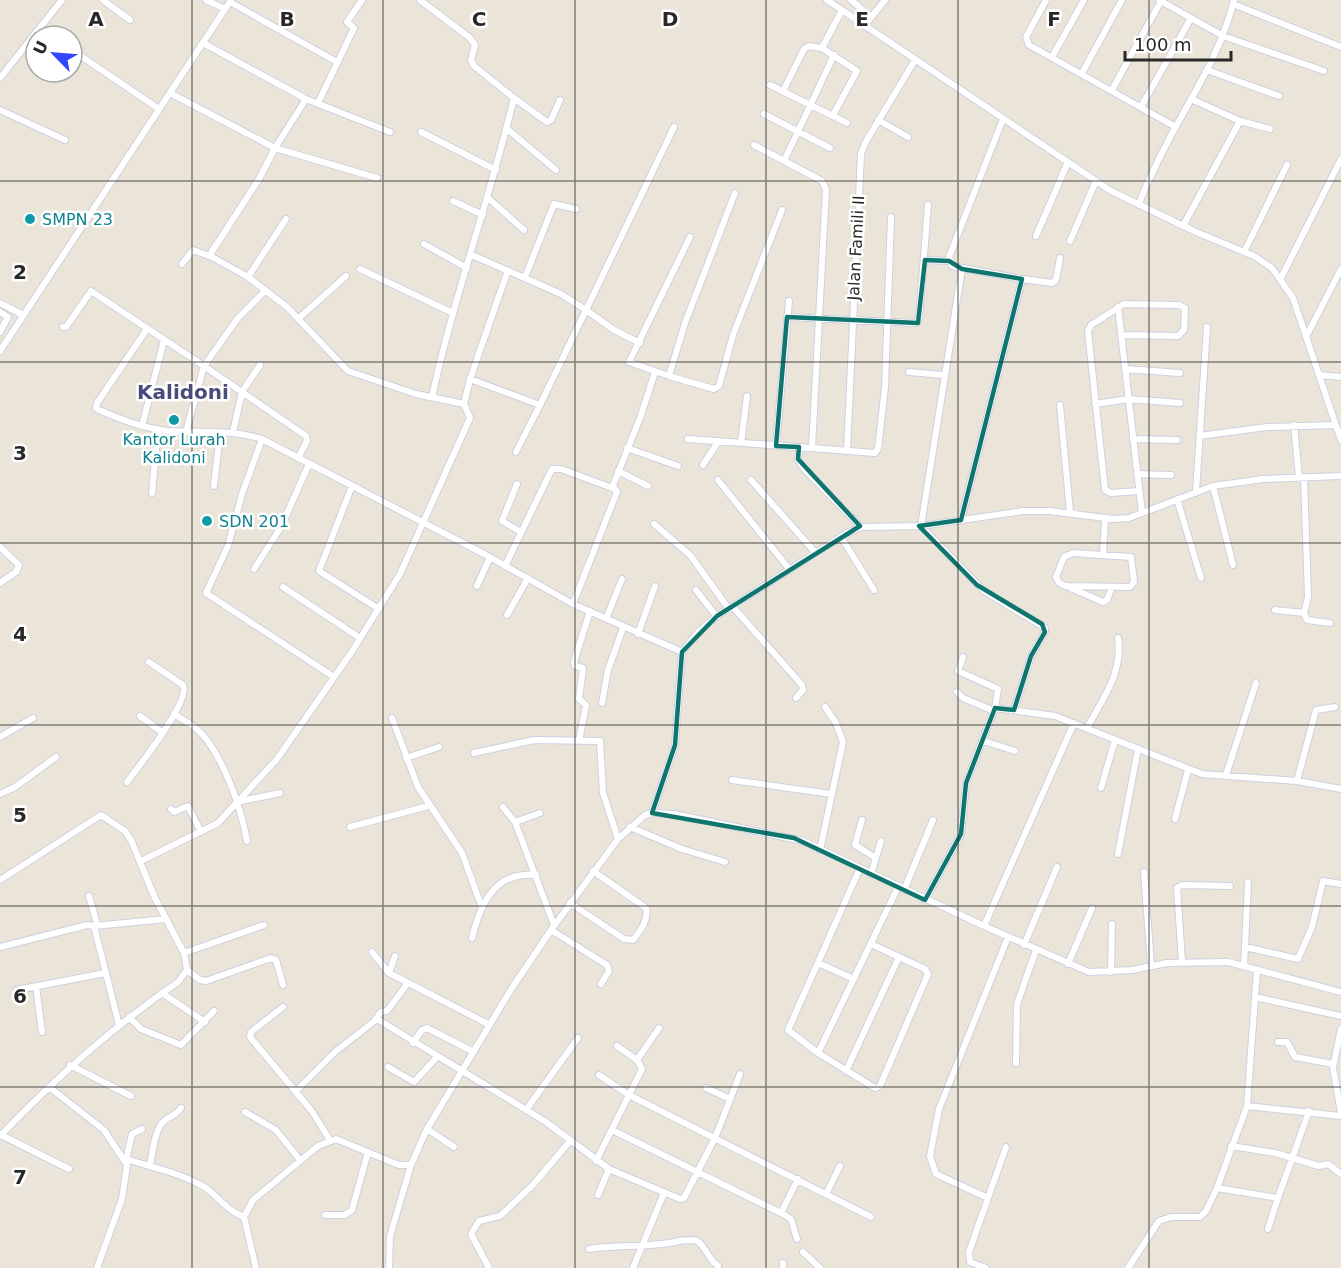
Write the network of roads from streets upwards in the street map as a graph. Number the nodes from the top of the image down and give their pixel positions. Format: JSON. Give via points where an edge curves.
{"nodes":[{"id":1,"x":62,"y":0,"type":"edge"},
{"id":2,"x":103,"y":0,"type":"edge"},
{"id":3,"x":206,"y":0,"type":"edge"},
{"id":4,"x":362,"y":0,"type":"edge"},
{"id":5,"x":420,"y":0,"type":"edge"},
{"id":6,"x":827,"y":0,"type":"edge"},
{"id":7,"x":851,"y":0,"type":"edge"},
{"id":8,"x":885,"y":0,"type":"edge"},
{"id":9,"x":1046,"y":0,"type":"edge"},
{"id":10,"x":1084,"y":0,"type":"edge"},
{"id":11,"x":1122,"y":0,"type":"edge"},
{"id":12,"x":1160,"y":0,"type":"edge"},
{"id":13,"x":231,"y":2,"type":"edge"},
{"id":14,"x":1234,"y":2,"type":"edge"},
{"id":15,"x":225,"y":9,"type":"junction"},
{"id":16,"x":841,"y":12,"type":"junction"},
{"id":17,"x":871,"y":17,"type":"junction"},
{"id":18,"x":1191,"y":18,"type":"junction"},
{"id":19,"x":130,"y":20,"type":"dead end"},
{"id":20,"x":46,"y":24,"type":"edge"},
{"id":21,"x":864,"y":26,"type":"junction"},
{"id":22,"x":1223,"y":36,"type":"junction"},
{"id":23,"x":206,"y":45,"type":"junction"},
{"id":24,"x":1341,"y":47,"type":"edge"},
{"id":25,"x":822,"y":48,"type":"junction"},
{"id":26,"x":24,"y":51,"type":"edge"},
{"id":27,"x":834,"y":55,"type":"junction"},
{"id":28,"x":1052,"y":57,"type":"junction"},
{"id":29,"x":84,"y":58,"type":"edge"},
{"id":30,"x":915,"y":60,"type":"junction"},
{"id":31,"x":337,"y":62,"type":"junction"},
{"id":32,"x":1207,"y":70,"type":"junction"},
{"id":33,"x":1324,"y":71,"type":"dead end"},
{"id":34,"x":1082,"y":73,"type":"junction"},
{"id":35,"x":0,"y":78,"type":"edge"},
{"id":36,"x":770,"y":85,"type":"dead end"},
{"id":37,"x":1112,"y":90,"type":"junction"},
{"id":38,"x":783,"y":91,"type":"junction"},
{"id":39,"x":174,"y":96,"type":"junction"},
{"id":40,"x":1279,"y":96,"type":"dead end"},
{"id":41,"x":514,"y":98,"type":"junction"},
{"id":42,"x":306,"y":99,"type":"junction"},
{"id":43,"x":1191,"y":99,"type":"junction"},
{"id":44,"x":560,"y":100,"type":"dead end"},
{"id":45,"x":318,"y":103,"type":"junction"},
{"id":46,"x":810,"y":103,"type":"junction"},
{"id":47,"x":1141,"y":107,"type":"junction"},
{"id":48,"x":159,"y":109,"type":"junction"},
{"id":49,"x":0,"y":110,"type":"edge"},
{"id":50,"x":764,"y":114,"type":"dead end"},
{"id":51,"x":833,"y":115,"type":"junction"},
{"id":52,"x":1003,"y":119,"type":"junction"},
{"id":53,"x":878,"y":120,"type":"junction"},
{"id":54,"x":1240,"y":121,"type":"junction"},
{"id":55,"x":847,"y":123,"type":"dead end"},
{"id":56,"x":1174,"y":126,"type":"junction"},
{"id":57,"x":506,"y":128,"type":"junction"},
{"id":58,"x":674,"y":128,"type":"dead end"},
{"id":59,"x":1270,"y":129,"type":"dead end"},
{"id":60,"x":797,"y":131,"type":"junction"},
{"id":61,"x":390,"y":132,"type":"dead end"},
{"id":62,"x":421,"y":132,"type":"dead end"},
{"id":63,"x":908,"y":137,"type":"dead end"},
{"id":64,"x":65,"y":140,"type":"dead end"},
{"id":65,"x":753,"y":145,"type":"dead end"},
{"id":66,"x":275,"y":148,"type":"junction"},
{"id":67,"x":830,"y":148,"type":"dead end"},
{"id":68,"x":1341,"y":159,"type":"edge"},
{"id":69,"x":784,"y":161,"type":"junction"},
{"id":70,"x":1068,"y":162,"type":"junction"},
{"id":71,"x":1287,"y":165,"type":"dead end"},
{"id":72,"x":496,"y":170,"type":"junction"},
{"id":73,"x":556,"y":170,"type":"dead end"},
{"id":74,"x":376,"y":178,"type":"dead end"},
{"id":75,"x":1096,"y":181,"type":"junction"},
{"id":76,"x":735,"y":193,"type":"dead end"},
{"id":77,"x":488,"y":198,"type":"junction"},
{"id":78,"x":453,"y":201,"type":"dead end"},
{"id":79,"x":928,"y":204,"type":"dead end"},
{"id":80,"x":1139,"y":205,"type":"junction"},
{"id":81,"x":576,"y":209,"type":"dead end"},
{"id":82,"x":782,"y":210,"type":"dead end"},
{"id":83,"x":483,"y":215,"type":"junction"},
{"id":84,"x":891,"y":217,"type":"dead end"},
{"id":85,"x":286,"y":219,"type":"dead end"},
{"id":86,"x":1183,"y":226,"type":"junction"},
{"id":87,"x":524,"y":230,"type":"dead end"},
{"id":88,"x":1036,"y":236,"type":"dead end"},
{"id":89,"x":690,"y":237,"type":"dead end"},
{"id":90,"x":1070,"y":241,"type":"dead end"},
{"id":91,"x":424,"y":244,"type":"dead end"},
{"id":92,"x":1244,"y":252,"type":"junction"},
{"id":93,"x":472,"y":255,"type":"junction"},
{"id":94,"x":212,"y":257,"type":"junction"},
{"id":95,"x":1060,"y":258,"type":"dead end"},
{"id":96,"x":925,"y":260,"type":"junction"},
{"id":97,"x":949,"y":261,"type":"junction"},
{"id":98,"x":182,"y":264,"type":"dead end"},
{"id":99,"x":467,"y":268,"type":"junction"},
{"id":100,"x":360,"y":269,"type":"dead end"},
{"id":101,"x":962,"y":269,"type":"junction"},
{"id":102,"x":1341,"y":269,"type":"edge"},
{"id":103,"x":508,"y":270,"type":"junction"},
{"id":104,"x":346,"y":276,"type":"dead end"},
{"id":105,"x":248,"y":277,"type":"junction"},
{"id":106,"x":525,"y":278,"type":"junction"},
{"id":107,"x":1281,"y":278,"type":"junction"},
{"id":108,"x":1022,"y":279,"type":"junction"},
{"id":109,"x":265,"y":291,"type":"junction"},
{"id":110,"x":789,"y":301,"type":"dead end"},
{"id":111,"x":0,"y":303,"type":"edge"},
{"id":112,"x":1118,"y":307,"type":"junction"},
{"id":113,"x":586,"y":310,"type":"junction"},
{"id":114,"x":0,"y":312,"type":"edge"},
{"id":115,"x":453,"y":313,"type":"junction"},
{"id":116,"x":23,"y":315,"type":"junction"},
{"id":117,"x":787,"y":317,"type":"junction"},
{"id":118,"x":299,"y":318,"type":"junction"},
{"id":119,"x":820,"y":320,"type":"junction"},
{"id":120,"x":852,"y":321,"type":"junction"},
{"id":121,"x":888,"y":321,"type":"junction"},
{"id":122,"x":63,"y":327,"type":"dead end"},
{"id":123,"x":1207,"y":327,"type":"dead end"},
{"id":124,"x":147,"y":329,"type":"junction"},
{"id":125,"x":0,"y":332,"type":"edge"},
{"id":126,"x":1121,"y":335,"type":"junction"},
{"id":127,"x":1306,"y":337,"type":"junction"},
{"id":128,"x":164,"y":340,"type":"junction"},
{"id":129,"x":640,"y":343,"type":"junction"},
{"id":130,"x":0,"y":351,"type":"edge"},
{"id":131,"x":260,"y":365,"type":"dead end"},
{"id":132,"x":204,"y":366,"type":"junction"},
{"id":133,"x":1125,"y":369,"type":"junction"},
{"id":134,"x":655,"y":372,"type":"junction"},
{"id":135,"x":909,"y":372,"type":"dead end"},
{"id":136,"x":1180,"y":373,"type":"dead end"},
{"id":137,"x":944,"y":375,"type":"junction"},
{"id":138,"x":1319,"y":375,"type":"junction"},
{"id":139,"x":669,"y":376,"type":"junction"},
{"id":140,"x":1341,"y":377,"type":"edge"},
{"id":141,"x":470,"y":379,"type":"junction"},
{"id":142,"x":242,"y":392,"type":"junction"},
{"id":143,"x":747,"y":396,"type":"dead end"},
{"id":144,"x":432,"y":397,"type":"junction"},
{"id":145,"x":1129,"y":399,"type":"junction"},
{"id":146,"x":1180,"y":403,"type":"dead end"},
{"id":147,"x":464,"y":404,"type":"junction"},
{"id":148,"x":1095,"y":404,"type":"junction"},
{"id":149,"x":540,"y":405,"type":"junction"},
{"id":150,"x":1060,"y":405,"type":"dead end"},
{"id":151,"x":1294,"y":425,"type":"junction"},
{"id":152,"x":1335,"y":425,"type":"junction"},
{"id":153,"x":142,"y":426,"type":"junction"},
{"id":154,"x":158,"y":429,"type":"junction"},
{"id":155,"x":186,"y":432,"type":"junction"},
{"id":156,"x":233,"y":432,"type":"junction"},
{"id":157,"x":220,"y":433,"type":"junction"},
{"id":158,"x":1199,"y":436,"type":"junction"},
{"id":159,"x":262,"y":439,"type":"junction"},
{"id":160,"x":688,"y":439,"type":"dead end"},
{"id":161,"x":1133,"y":439,"type":"junction"},
{"id":162,"x":1177,"y":440,"type":"dead end"},
{"id":163,"x":1341,"y":440,"type":"edge"},
{"id":164,"x":718,"y":442,"type":"junction"},
{"id":165,"x":741,"y":443,"type":"junction"},
{"id":166,"x":776,"y":446,"type":"junction"},
{"id":167,"x":800,"y":447,"type":"junction"},
{"id":168,"x":627,"y":448,"type":"junction"},
{"id":169,"x":812,"y":448,"type":"junction"},
{"id":170,"x":847,"y":451,"type":"junction"},
{"id":171,"x":516,"y":452,"type":"dead end"},
{"id":172,"x":298,"y":458,"type":"junction"},
{"id":173,"x":309,"y":464,"type":"junction"},
{"id":174,"x":703,"y":465,"type":"dead end"},
{"id":175,"x":678,"y":466,"type":"dead end"},
{"id":176,"x":618,"y":471,"type":"junction"},
{"id":177,"x":1137,"y":474,"type":"junction"},
{"id":178,"x":1171,"y":475,"type":"dead end"},
{"id":179,"x":1341,"y":476,"type":"edge"},
{"id":180,"x":1301,"y":477,"type":"junction"},
{"id":181,"x":718,"y":480,"type":"dead end"},
{"id":182,"x":751,"y":480,"type":"dead end"},
{"id":183,"x":517,"y":484,"type":"dead end"},
{"id":184,"x":214,"y":486,"type":"dead end"},
{"id":185,"x":352,"y":486,"type":"junction"},
{"id":186,"x":648,"y":486,"type":"dead end"},
{"id":187,"x":1214,"y":486,"type":"junction"},
{"id":188,"x":612,"y":488,"type":"junction"},
{"id":189,"x":1139,"y":491,"type":"junction"},
{"id":190,"x":1196,"y":491,"type":"junction"},
{"id":191,"x":152,"y":493,"type":"dead end"},
{"id":192,"x":1177,"y":499,"type":"junction"},
{"id":193,"x":1071,"y":512,"type":"junction"},
{"id":194,"x":1142,"y":513,"type":"junction"},
{"id":195,"x":1105,"y":518,"type":"junction"},
{"id":196,"x":961,"y":520,"type":"junction"},
{"id":197,"x":424,"y":522,"type":"junction"},
{"id":198,"x":654,"y":524,"type":"dead end"},
{"id":199,"x":921,"y":526,"type":"junction"},
{"id":200,"x":861,"y":527,"type":"junction"},
{"id":201,"x":521,"y":532,"type":"junction"},
{"id":202,"x":841,"y":537,"type":"junction"},
{"id":203,"x":0,"y":547,"type":"edge"},
{"id":204,"x":815,"y":552,"type":"junction"},
{"id":205,"x":1103,"y":555,"type":"junction"},
{"id":206,"x":490,"y":557,"type":"junction"},
{"id":207,"x":1233,"y":565,"type":"dead end"},
{"id":208,"x":505,"y":566,"type":"junction"},
{"id":209,"x":254,"y":569,"type":"dead end"},
{"id":210,"x":790,"y":570,"type":"junction"},
{"id":211,"x":528,"y":578,"type":"junction"},
{"id":212,"x":1201,"y":578,"type":"dead end"},
{"id":213,"x":622,"y":579,"type":"dead end"},
{"id":214,"x":0,"y":583,"type":"edge"},
{"id":215,"x":1065,"y":585,"type":"junction"},
{"id":216,"x":477,"y":586,"type":"dead end"},
{"id":217,"x":656,"y":586,"type":"dead end"},
{"id":218,"x":283,"y":587,"type":"dead end"},
{"id":219,"x":1112,"y":587,"type":"junction"},
{"id":220,"x":696,"y":590,"type":"dead end"},
{"id":221,"x":874,"y":590,"type":"dead end"},
{"id":222,"x":573,"y":603,"type":"junction"},
{"id":223,"x":731,"y":608,"type":"junction"},
{"id":224,"x":379,"y":609,"type":"junction"},
{"id":225,"x":1275,"y":610,"type":"dead end"},
{"id":226,"x":590,"y":611,"type":"junction"},
{"id":227,"x":1304,"y":613,"type":"junction"},
{"id":228,"x":507,"y":615,"type":"dead end"},
{"id":229,"x":717,"y":617,"type":"junction"},
{"id":230,"x":606,"y":619,"type":"junction"},
{"id":231,"x":1330,"y":623,"type":"dead end"},
{"id":232,"x":623,"y":628,"type":"junction"},
{"id":233,"x":638,"y":634,"type":"junction"},
{"id":234,"x":360,"y":638,"type":"junction"},
{"id":235,"x":1118,"y":638,"type":"dead end"},
{"id":236,"x":682,"y":652,"type":"junction"},
{"id":237,"x":963,"y":657,"type":"dead end"},
{"id":238,"x":149,"y":662,"type":"dead end"},
{"id":239,"x":334,"y":677,"type":"junction"},
{"id":240,"x":1256,"y":683,"type":"dead end"},
{"id":241,"x":957,"y":692,"type":"dead end"},
{"id":242,"x":796,"y":698,"type":"dead end"},
{"id":243,"x":602,"y":703,"type":"dead end"},
{"id":244,"x":1335,"y":706,"type":"dead end"},
{"id":245,"x":825,"y":707,"type":"dead end"},
{"id":246,"x":994,"y":710,"type":"junction"},
{"id":247,"x":1014,"y":710,"type":"junction"},
{"id":248,"x":174,"y":714,"type":"junction"},
{"id":249,"x":140,"y":716,"type":"dead end"},
{"id":250,"x":33,"y":718,"type":"dead end"},
{"id":251,"x":392,"y":718,"type":"dead end"},
{"id":252,"x":1074,"y":723,"type":"junction"},
{"id":253,"x":1087,"y":728,"type":"junction"},
{"id":254,"x":163,"y":734,"type":"junction"},
{"id":255,"x":0,"y":737,"type":"edge"},
{"id":256,"x":1115,"y":740,"type":"junction"},
{"id":257,"x":579,"y":741,"type":"junction"},
{"id":258,"x":984,"y":741,"type":"junction"},
{"id":259,"x":439,"y":747,"type":"dead end"},
{"id":260,"x":1138,"y":749,"type":"junction"},
{"id":261,"x":1016,"y":752,"type":"dead end"},
{"id":262,"x":474,"y":753,"type":"dead end"},
{"id":263,"x":56,"y":757,"type":"dead end"},
{"id":264,"x":406,"y":758,"type":"junction"},
{"id":265,"x":1188,"y":770,"type":"junction"},
{"id":266,"x":1226,"y":775,"type":"junction"},
{"id":267,"x":732,"y":780,"type":"dead end"},
{"id":268,"x":1297,"y":781,"type":"junction"},
{"id":269,"x":127,"y":782,"type":"dead end"},
{"id":270,"x":1101,"y":788,"type":"dead end"},
{"id":271,"x":1341,"y":789,"type":"edge"},
{"id":272,"x":280,"y":793,"type":"dead end"},
{"id":273,"x":0,"y":794,"type":"edge"},
{"id":274,"x":831,"y":794,"type":"junction"},
{"id":275,"x":239,"y":802,"type":"junction"},
{"id":276,"x":429,"y":806,"type":"junction"},
{"id":277,"x":503,"y":807,"type":"dead end"},
{"id":278,"x":171,"y":809,"type":"dead end"},
{"id":279,"x":540,"y":813,"type":"dead end"},
{"id":280,"x":652,"y":813,"type":"junction"},
{"id":281,"x":1175,"y":819,"type":"dead end"},
{"id":282,"x":862,"y":820,"type":"dead end"},
{"id":283,"x":933,"y":820,"type":"dead end"},
{"id":284,"x":515,"y":822,"type":"junction"},
{"id":285,"x":350,"y":827,"type":"dead end"},
{"id":286,"x":630,"y":827,"type":"junction"},
{"id":287,"x":201,"y":832,"type":"junction"},
{"id":288,"x":618,"y":839,"type":"junction"},
{"id":289,"x":247,"y":841,"type":"dead end"},
{"id":290,"x":881,"y":841,"type":"dead end"},
{"id":291,"x":820,"y":850,"type":"junction"},
{"id":292,"x":1118,"y":854,"type":"dead end"},
{"id":293,"x":876,"y":858,"type":"junction"},
{"id":294,"x":141,"y":861,"type":"junction"},
{"id":295,"x":724,"y":862,"type":"dead end"},
{"id":296,"x":1057,"y":867,"type":"dead end"},
{"id":297,"x":860,"y":868,"type":"junction"},
{"id":298,"x":592,"y":871,"type":"junction"},
{"id":299,"x":1144,"y":872,"type":"dead end"},
{"id":300,"x":871,"y":874,"type":"junction"},
{"id":301,"x":536,"y":875,"type":"junction"},
{"id":302,"x":0,"y":880,"type":"edge"},
{"id":303,"x":1248,"y":882,"type":"dead end"},
{"id":304,"x":1341,"y":884,"type":"edge"},
{"id":305,"x":1230,"y":886,"type":"dead end"},
{"id":306,"x":901,"y":888,"type":"junction"},
{"id":307,"x":90,"y":896,"type":"dead end"},
{"id":308,"x":925,"y":900,"type":"junction"},
{"id":309,"x":570,"y":903,"type":"junction"},
{"id":310,"x":481,"y":905,"type":"junction"},
{"id":311,"x":1092,"y":908,"type":"dead end"},
{"id":312,"x":166,"y":919,"type":"junction"},
{"id":313,"x":1112,"y":924,"type":"dead end"},
{"id":314,"x":96,"y":925,"type":"junction"},
{"id":315,"x":264,"y":926,"type":"dead end"},
{"id":316,"x":984,"y":927,"type":"junction"},
{"id":317,"x":553,"y":928,"type":"junction"},
{"id":318,"x":1008,"y":937,"type":"junction"},
{"id":319,"x":472,"y":938,"type":"dead end"},
{"id":320,"x":871,"y":944,"type":"junction"},
{"id":321,"x":1024,"y":945,"type":"junction"},
{"id":322,"x":0,"y":947,"type":"edge"},
{"id":323,"x":1245,"y":947,"type":"junction"},
{"id":324,"x":1036,"y":950,"type":"junction"},
{"id":325,"x":372,"y":952,"type":"dead end"},
{"id":326,"x":184,"y":953,"type":"junction"},
{"id":327,"x":395,"y":956,"type":"dead end"},
{"id":328,"x":899,"y":957,"type":"junction"},
{"id":329,"x":1182,"y":962,"type":"junction"},
{"id":330,"x":818,"y":963,"type":"junction"},
{"id":331,"x":1068,"y":964,"type":"junction"},
{"id":332,"x":1151,"y":965,"type":"junction"},
{"id":333,"x":1244,"y":966,"type":"junction"},
{"id":334,"x":187,"y":970,"type":"junction"},
{"id":335,"x":1257,"y":970,"type":"junction"},
{"id":336,"x":1111,"y":972,"type":"junction"},
{"id":337,"x":105,"y":973,"type":"junction"},
{"id":338,"x":389,"y":973,"type":"junction"},
{"id":339,"x":854,"y":979,"type":"junction"},
{"id":340,"x":408,"y":983,"type":"junction"},
{"id":341,"x":601,"y":984,"type":"dead end"},
{"id":342,"x":283,"y":985,"type":"dead end"},
{"id":343,"x":36,"y":986,"type":"junction"},
{"id":344,"x":16,"y":990,"type":"dead end"},
{"id":345,"x":1341,"y":992,"type":"edge"},
{"id":346,"x":162,"y":993,"type":"junction"},
{"id":347,"x":1255,"y":997,"type":"junction"},
{"id":348,"x":283,"y":1007,"type":"dead end"},
{"id":349,"x":214,"y":1011,"type":"dead end"},
{"id":350,"x":129,"y":1017,"type":"junction"},
{"id":351,"x":1341,"y":1017,"type":"edge"},
{"id":352,"x":375,"y":1020,"type":"junction"},
{"id":353,"x":205,"y":1022,"type":"junction"},
{"id":354,"x":119,"y":1025,"type":"junction"},
{"id":355,"x":490,"y":1025,"type":"junction"},
{"id":356,"x":658,"y":1028,"type":"dead end"},
{"id":357,"x":1341,"y":1029,"type":"edge"},
{"id":358,"x":42,"y":1032,"type":"dead end"},
{"id":359,"x":578,"y":1038,"type":"dead end"},
{"id":360,"x":1278,"y":1042,"type":"dead end"},
{"id":361,"x":413,"y":1043,"type":"junction"},
{"id":362,"x":617,"y":1046,"type":"dead end"},
{"id":363,"x":474,"y":1052,"type":"junction"},
{"id":364,"x":818,"y":1053,"type":"junction"},
{"id":365,"x":436,"y":1057,"type":"junction"},
{"id":366,"x":638,"y":1060,"type":"junction"},
{"id":367,"x":1016,"y":1063,"type":"dead end"},
{"id":368,"x":1333,"y":1064,"type":"junction"},
{"id":369,"x":70,"y":1065,"type":"junction"},
{"id":370,"x":388,"y":1066,"type":"dead end"},
{"id":371,"x":846,"y":1071,"type":"junction"},
{"id":372,"x":461,"y":1073,"type":"junction"},
{"id":373,"x":740,"y":1074,"type":"dead end"},
{"id":374,"x":599,"y":1075,"type":"dead end"},
{"id":375,"x":49,"y":1087,"type":"junction"},
{"id":376,"x":706,"y":1088,"type":"dead end"},
{"id":377,"x":296,"y":1091,"type":"junction"},
{"id":378,"x":629,"y":1095,"type":"junction"},
{"id":379,"x":131,"y":1096,"type":"dead end"},
{"id":380,"x":730,"y":1099,"type":"junction"},
{"id":381,"x":1247,"y":1106,"type":"junction"},
{"id":382,"x":181,"y":1108,"type":"dead end"},
{"id":383,"x":526,"y":1110,"type":"junction"},
{"id":384,"x":1309,"y":1111,"type":"junction"},
{"id":385,"x":245,"y":1112,"type":"dead end"},
{"id":386,"x":1341,"y":1113,"type":"edge"},
{"id":387,"x":142,"y":1129,"type":"dead end"},
{"id":388,"x":427,"y":1129,"type":"junction"},
{"id":389,"x":612,"y":1130,"type":"junction"},
{"id":390,"x":1,"y":1135,"type":"edge"},
{"id":391,"x":715,"y":1138,"type":"junction"},
{"id":392,"x":330,"y":1140,"type":"junction"},
{"id":393,"x":570,"y":1141,"type":"junction"},
{"id":394,"x":1231,"y":1146,"type":"junction"},
{"id":395,"x":454,"y":1147,"type":"dead end"},
{"id":396,"x":1006,"y":1147,"type":"dead end"},
{"id":397,"x":368,"y":1152,"type":"junction"},
{"id":398,"x":1293,"y":1158,"type":"junction"},
{"id":399,"x":125,"y":1159,"type":"junction"},
{"id":400,"x":300,"y":1160,"type":"junction"},
{"id":401,"x":596,"y":1161,"type":"junction"},
{"id":402,"x":150,"y":1165,"type":"junction"},
{"id":403,"x":411,"y":1165,"type":"junction"},
{"id":404,"x":840,"y":1166,"type":"dead end"},
{"id":405,"x":69,"y":1169,"type":"dead end"},
{"id":406,"x":609,"y":1169,"type":"junction"},
{"id":407,"x":699,"y":1170,"type":"junction"},
{"id":408,"x":1341,"y":1174,"type":"edge"},
{"id":409,"x":798,"y":1179,"type":"junction"},
{"id":410,"x":1217,"y":1188,"type":"junction"},
{"id":411,"x":664,"y":1193,"type":"junction"},
{"id":412,"x":826,"y":1194,"type":"junction"},
{"id":413,"x":598,"y":1195,"type":"dead end"},
{"id":414,"x":988,"y":1198,"type":"junction"},
{"id":415,"x":1278,"y":1198,"type":"junction"},
{"id":416,"x":781,"y":1213,"type":"junction"},
{"id":417,"x":325,"y":1215,"type":"dead end"},
{"id":418,"x":244,"y":1217,"type":"junction"},
{"id":419,"x":871,"y":1217,"type":"dead end"},
{"id":420,"x":1268,"y":1229,"type":"dead end"},
{"id":421,"x":796,"y":1239,"type":"dead end"},
{"id":422,"x":641,"y":1247,"type":"junction"},
{"id":423,"x":589,"y":1249,"type":"dead end"},
{"id":424,"x":803,"y":1252,"type":"dead end"},
{"id":425,"x":718,"y":1266,"type":"dead end"},
{"id":426,"x":97,"y":1268,"type":"edge"},
{"id":427,"x":256,"y":1268,"type":"edge"},
{"id":428,"x":389,"y":1268,"type":"edge"},
{"id":429,"x":489,"y":1268,"type":"edge"},
{"id":430,"x":633,"y":1268,"type":"edge"},
{"id":431,"x":820,"y":1268,"type":"edge"},
{"id":432,"x":986,"y":1268,"type":"edge"},
{"id":433,"x":1128,"y":1268,"type":"edge"}],
"edges":[{"from":1,"to":20,"type":"street"},
{"from":2,"to":19,"type":"street"},
{"from":3,"to":15,"type":"street"},
{"from":4,"to":31,"type":"street","via":[[347,22],[354,28]]},
{"from":5,"to":41,"type":"street","via":[[470,38],[475,45],[471,60],[474,66]]},
{"from":6,"to":16,"type":"street"},
{"from":7,"to":17,"type":"street"},
{"from":8,"to":17,"type":"street"},
{"from":9,"to":28,"type":"street","via":[[1026,37],[1027,43]]},
{"from":10,"to":28,"type":"street"},
{"from":11,"to":34,"type":"street"},
{"from":12,"to":18,"type":"street"},
{"from":12,"to":37,"type":"street"},
{"from":13,"to":15,"type":"street"},
{"from":13,"to":31,"type":"street"},
{"from":14,"to":22,"type":"street"},
{"from":14,"to":24,"type":"street"},
{"from":15,"to":23,"type":"street"},
{"from":16,"to":21,"type":"street"},
{"from":16,"to":25,"type":"street"},
{"from":17,"to":21,"type":"street"},
{"from":18,"to":22,"type":"street"},
{"from":18,"to":47,"type":"street"},
{"from":21,"to":30,"type":"street"},
{"from":22,"to":32,"type":"street"},
{"from":22,"to":33,"type":"street"},
{"from":23,"to":39,"type":"street"},
{"from":23,"to":42,"type":"street"},
{"from":25,"to":27,"type":"street"},
{"from":25,"to":38,"type":"street","via":[[804,49]]},
{"from":26,"to":35,"type":"street"},
{"from":27,"to":46,"type":"street"},
{"from":27,"to":51,"type":"street","via":[[857,71]]},
{"from":28,"to":34,"type":"street"},
{"from":29,"to":48,"type":"street"},
{"from":30,"to":52,"type":"street"},
{"from":30,"to":53,"type":"street","name":"Jalan Famili II"},
{"from":31,"to":45,"type":"street"},
{"from":32,"to":40,"type":"street"},
{"from":32,"to":43,"type":"street"},
{"from":34,"to":37,"type":"street"},
{"from":36,"to":38,"type":"street"},
{"from":37,"to":47,"type":"street"},
{"from":38,"to":46,"type":"street"},
{"from":39,"to":48,"type":"street"},
{"from":39,"to":66,"type":"street"},
{"from":41,"to":44,"type":"street","via":[[547,122]]},
{"from":41,"to":57,"type":"street"},
{"from":42,"to":45,"type":"street"},
{"from":42,"to":66,"type":"street"},
{"from":43,"to":54,"type":"street"},
{"from":43,"to":56,"type":"street"},
{"from":45,"to":61,"type":"street"},
{"from":46,"to":51,"type":"street"},
{"from":46,"to":60,"type":"street"},
{"from":47,"to":56,"type":"street"},
{"from":48,"to":116,"type":"street"},
{"from":49,"to":64,"type":"street"},
{"from":50,"to":60,"type":"street"},
{"from":51,"to":55,"type":"street"},
{"from":52,"to":70,"type":"street"},
{"from":52,"to":97,"type":"street"},
{"from":53,"to":63,"type":"street"},
{"from":53,"to":120,"type":"street","name":"Jalan Famili II","via":[[861,154]]},
{"from":54,"to":59,"type":"street"},
{"from":54,"to":86,"type":"street"},
{"from":56,"to":80,"type":"street"},
{"from":57,"to":72,"type":"street"},
{"from":57,"to":73,"type":"street"},
{"from":58,"to":113,"type":"street"},
{"from":60,"to":67,"type":"street"},
{"from":60,"to":69,"type":"street"},
{"from":62,"to":72,"type":"street"},
{"from":65,"to":69,"type":"street"},
{"from":66,"to":74,"type":"street"},
{"from":66,"to":94,"type":"street"},
{"from":68,"to":107,"type":"street"},
{"from":69,"to":119,"type":"street","via":[[822,181],[826,189]]},
{"from":70,"to":75,"type":"street"},
{"from":70,"to":88,"type":"street"},
{"from":71,"to":92,"type":"street"},
{"from":72,"to":77,"type":"street"},
{"from":75,"to":80,"type":"street"},
{"from":75,"to":90,"type":"street"},
{"from":76,"to":139,"type":"street","via":[[685,322]]},
{"from":77,"to":83,"type":"street"},
{"from":77,"to":87,"type":"street"},
{"from":78,"to":83,"type":"street"},
{"from":79,"to":96,"type":"street"},
{"from":80,"to":86,"type":"street"},
{"from":81,"to":106,"type":"street","via":[[554,204]]},
{"from":82,"to":139,"type":"street","via":[[733,335],[719,386],[714,389]]},
{"from":83,"to":93,"type":"street"},
{"from":84,"to":121,"type":"street"},
{"from":85,"to":105,"type":"street"},
{"from":86,"to":92,"type":"street"},
{"from":89,"to":129,"type":"street"},
{"from":91,"to":99,"type":"street"},
{"from":92,"to":107,"type":"street","via":[[1264,262]]},
{"from":93,"to":99,"type":"street"},
{"from":93,"to":103,"type":"street"},
{"from":94,"to":98,"type":"street","via":[[193,249]]},
{"from":94,"to":105,"type":"street"},
{"from":95,"to":108,"type":"street","via":[[1053,283]]},
{"from":96,"to":97,"type":"street"},
{"from":96,"to":121,"type":"street","via":[[918,321]]},
{"from":97,"to":101,"type":"street"},
{"from":99,"to":115,"type":"street"},
{"from":100,"to":115,"type":"street"},
{"from":101,"to":108,"type":"street"},
{"from":101,"to":137,"type":"street"},
{"from":102,"to":127,"type":"street"},
{"from":103,"to":106,"type":"street"},
{"from":103,"to":141,"type":"street"},
{"from":104,"to":118,"type":"street"},
{"from":105,"to":109,"type":"street"},
{"from":106,"to":113,"type":"street"},
{"from":107,"to":127,"type":"street","via":[[1293,298]]},
{"from":108,"to":196,"type":"street"},
{"from":109,"to":118,"type":"street"},
{"from":109,"to":132,"type":"street","via":[[238,318]]},
{"from":110,"to":117,"type":"street"},
{"from":111,"to":116,"type":"street"},
{"from":112,"to":126,"type":"street"},
{"from":112,"to":126,"type":"street","via":[[1124,304],[1185,308],[1184,330],[1178,336]]},
{"from":112,"to":148,"type":"street","via":[[1088,331]]},
{"from":113,"to":129,"type":"street"},
{"from":113,"to":149,"type":"street"},
{"from":114,"to":125,"type":"street","via":[[8,318]]},
{"from":115,"to":144,"type":"street"},
{"from":116,"to":130,"type":"street"},
{"from":117,"to":119,"type":"street"},
{"from":117,"to":166,"type":"street"},
{"from":118,"to":144,"type":"street","via":[[348,370],[400,390]]},
{"from":119,"to":120,"type":"street"},
{"from":119,"to":169,"type":"street"},
{"from":120,"to":121,"type":"street"},
{"from":120,"to":170,"type":"street","name":"Jalan Famili II"},
{"from":121,"to":170,"type":"street","via":[[878,449],[875,453]]},
{"from":122,"to":124,"type":"street","via":[[91,291]]},
{"from":123,"to":158,"type":"street"},
{"from":124,"to":128,"type":"street"},
{"from":124,"to":153,"type":"street","via":[[96,408]]},
{"from":126,"to":133,"type":"street"},
{"from":127,"to":138,"type":"street"},
{"from":128,"to":132,"type":"street"},
{"from":128,"to":153,"type":"street"},
{"from":129,"to":134,"type":"street","via":[[629,362]]},
{"from":131,"to":142,"type":"street"},
{"from":132,"to":142,"type":"street"},
{"from":132,"to":155,"type":"street"},
{"from":133,"to":136,"type":"street"},
{"from":133,"to":145,"type":"street"},
{"from":134,"to":139,"type":"street"},
{"from":134,"to":168,"type":"street"},
{"from":135,"to":137,"type":"street"},
{"from":137,"to":199,"type":"street"},
{"from":138,"to":140,"type":"street"},
{"from":138,"to":152,"type":"street"},
{"from":141,"to":147,"type":"street"},
{"from":141,"to":149,"type":"street"},
{"from":142,"to":156,"type":"street"},
{"from":142,"to":172,"type":"street","via":[[306,436]]},
{"from":143,"to":165,"type":"street"},
{"from":144,"to":147,"type":"street"},
{"from":145,"to":146,"type":"street"},
{"from":145,"to":148,"type":"street"},
{"from":145,"to":161,"type":"street"},
{"from":147,"to":197,"type":"street","via":[[470,418],[468,425]]},
{"from":148,"to":189,"type":"street","via":[[1105,490]]},
{"from":149,"to":171,"type":"street"},
{"from":150,"to":193,"type":"street"},
{"from":151,"to":152,"type":"street"},
{"from":151,"to":158,"type":"street"},
{"from":151,"to":180,"type":"street"},
{"from":152,"to":163,"type":"street"},
{"from":153,"to":154,"type":"street"},
{"from":154,"to":155,"type":"street"},
{"from":154,"to":191,"type":"street"},
{"from":155,"to":157,"type":"street"},
{"from":156,"to":157,"type":"street"},
{"from":156,"to":159,"type":"street"},
{"from":157,"to":184,"type":"street"},
{"from":158,"to":190,"type":"street"},
{"from":159,"to":172,"type":"street"},
{"from":159,"to":239,"type":"street","via":[[228,546],[206,593]]},
{"from":160,"to":164,"type":"street"},
{"from":161,"to":162,"type":"street"},
{"from":161,"to":177,"type":"street"},
{"from":164,"to":165,"type":"street"},
{"from":164,"to":174,"type":"street"},
{"from":165,"to":166,"type":"street"},
{"from":166,"to":167,"type":"street"},
{"from":167,"to":169,"type":"street"},
{"from":167,"to":200,"type":"street","via":[[798,459],[804,469]]},
{"from":168,"to":175,"type":"street"},
{"from":168,"to":176,"type":"street"},
{"from":169,"to":170,"type":"street"},
{"from":172,"to":173,"type":"street"},
{"from":173,"to":185,"type":"street"},
{"from":173,"to":209,"type":"street","via":[[281,527]]},
{"from":176,"to":186,"type":"street"},
{"from":176,"to":188,"type":"street"},
{"from":177,"to":178,"type":"street"},
{"from":177,"to":189,"type":"street"},
{"from":179,"to":180,"type":"street"},
{"from":180,"to":187,"type":"street"},
{"from":180,"to":227,"type":"street","via":[[1309,578]]},
{"from":181,"to":210,"type":"street"},
{"from":182,"to":204,"type":"street"},
{"from":183,"to":201,"type":"street","via":[[502,521]]},
{"from":185,"to":197,"type":"street"},
{"from":185,"to":224,"type":"street","via":[[319,571]]},
{"from":187,"to":190,"type":"street"},
{"from":187,"to":207,"type":"street"},
{"from":188,"to":201,"type":"street","via":[[552,469]]},
{"from":188,"to":222,"type":"street","via":[[617,492]]},
{"from":189,"to":194,"type":"street"},
{"from":190,"to":192,"type":"street"},
{"from":192,"to":194,"type":"street"},
{"from":192,"to":212,"type":"street"},
{"from":193,"to":195,"type":"street"},
{"from":193,"to":196,"type":"street","via":[[1023,512]]},
{"from":194,"to":195,"type":"street","via":[[1129,518]]},
{"from":195,"to":205,"type":"street"},
{"from":196,"to":199,"type":"street"},
{"from":197,"to":206,"type":"street"},
{"from":197,"to":224,"type":"street"},
{"from":198,"to":223,"type":"street","via":[[690,555]]},
{"from":199,"to":200,"type":"street"},
{"from":199,"to":247,"type":"street","via":[[984,591],[1045,628],[1031,656]]},
{"from":200,"to":202,"type":"street"},
{"from":201,"to":208,"type":"street"},
{"from":202,"to":204,"type":"street"},
{"from":202,"to":221,"type":"street"},
{"from":203,"to":214,"type":"street","via":[[19,566]]},
{"from":204,"to":210,"type":"street"},
{"from":205,"to":215,"type":"street","via":[[1064,557],[1056,577]]},
{"from":205,"to":219,"type":"street","via":[[1128,555],[1132,560],[1132,585]]},
{"from":206,"to":208,"type":"street"},
{"from":206,"to":216,"type":"street"},
{"from":208,"to":211,"type":"street"},
{"from":210,"to":223,"type":"street"},
{"from":211,"to":222,"type":"street"},
{"from":211,"to":228,"type":"street"},
{"from":213,"to":230,"type":"street"},
{"from":215,"to":219,"type":"street"},
{"from":215,"to":219,"type":"street","via":[[1103,603]]},
{"from":217,"to":233,"type":"street"},
{"from":218,"to":234,"type":"street"},
{"from":220,"to":229,"type":"street"},
{"from":222,"to":226,"type":"street"},
{"from":223,"to":229,"type":"street"},
{"from":223,"to":242,"type":"street","via":[[802,685]]},
{"from":224,"to":234,"type":"street"},
{"from":225,"to":227,"type":"street"},
{"from":226,"to":230,"type":"street"},
{"from":226,"to":257,"type":"street","via":[[574,662],[583,668],[579,699],[586,705]]},
{"from":227,"to":231,"type":"street","via":[[1307,620]]},
{"from":229,"to":236,"type":"street"},
{"from":230,"to":232,"type":"street"},
{"from":232,"to":233,"type":"street"},
{"from":232,"to":243,"type":"street","via":[[608,670]]},
{"from":233,"to":236,"type":"street"},
{"from":234,"to":239,"type":"street"},
{"from":235,"to":253,"type":"street","via":[[1121,652],[1115,674]]},
{"from":236,"to":280,"type":"street","via":[[675,745]]},
{"from":237,"to":246,"type":"street","via":[[958,671],[998,688]]},
{"from":238,"to":248,"type":"street","via":[[185,688]]},
{"from":239,"to":275,"type":"street","via":[[277,759]]},
{"from":240,"to":266,"type":"street"},
{"from":241,"to":246,"type":"street"},
{"from":244,"to":268,"type":"street","via":[[1316,710]]},
{"from":245,"to":274,"type":"street","via":[[837,723],[843,742]]},
{"from":246,"to":247,"type":"street"},
{"from":246,"to":258,"type":"street"},
{"from":247,"to":252,"type":"street","via":[[1046,713]]},
{"from":248,"to":254,"type":"street"},
{"from":248,"to":275,"type":"street","via":[[200,730],[213,746]]},
{"from":249,"to":254,"type":"street"},
{"from":250,"to":255,"type":"street"},
{"from":251,"to":264,"type":"street"},
{"from":252,"to":253,"type":"street"},
{"from":252,"to":316,"type":"street"},
{"from":253,"to":256,"type":"street"},
{"from":254,"to":269,"type":"street"},
{"from":256,"to":260,"type":"street"},
{"from":256,"to":270,"type":"street"},
{"from":257,"to":262,"type":"street","via":[[534,740]]},
{"from":257,"to":288,"type":"street","via":[[601,743],[603,793]]},
{"from":258,"to":261,"type":"street"},
{"from":258,"to":308,"type":"street","via":[[966,783],[961,834]]},
{"from":259,"to":264,"type":"street"},
{"from":260,"to":265,"type":"street"},
{"from":260,"to":292,"type":"street"},
{"from":263,"to":273,"type":"street"},
{"from":264,"to":276,"type":"street"},
{"from":265,"to":266,"type":"street"},
{"from":265,"to":281,"type":"street"},
{"from":266,"to":268,"type":"street"},
{"from":267,"to":274,"type":"street"},
{"from":268,"to":271,"type":"street"},
{"from":272,"to":275,"type":"street"},
{"from":274,"to":291,"type":"street"},
{"from":275,"to":287,"type":"street","via":[[218,823]]},
{"from":275,"to":289,"type":"street"},
{"from":276,"to":285,"type":"street"},
{"from":276,"to":310,"type":"street","via":[[462,853]]},
{"from":277,"to":284,"type":"street"},
{"from":278,"to":287,"type":"street","via":[[174,812],[188,806]]},
{"from":279,"to":284,"type":"street"},
{"from":280,"to":286,"type":"street"},
{"from":280,"to":291,"type":"street","via":[[794,838]]},
{"from":282,"to":293,"type":"street","via":[[855,845]]},
{"from":283,"to":306,"type":"street"},
{"from":284,"to":301,"type":"street"},
{"from":286,"to":288,"type":"street"},
{"from":286,"to":295,"type":"street"},
{"from":287,"to":294,"type":"street"},
{"from":288,"to":298,"type":"street"},
{"from":290,"to":293,"type":"street"},
{"from":291,"to":297,"type":"street"},
{"from":293,"to":300,"type":"street"},
{"from":294,"to":302,"type":"street","via":[[125,831],[101,815]]},
{"from":294,"to":312,"type":"street"},
{"from":296,"to":321,"type":"street"},
{"from":297,"to":300,"type":"street"},
{"from":297,"to":330,"type":"street"},
{"from":298,"to":309,"type":"street"},
{"from":298,"to":309,"type":"street","via":[[646,908],[642,929],[633,940],[624,939]]},
{"from":299,"to":332,"type":"street"},
{"from":300,"to":306,"type":"street"},
{"from":301,"to":310,"type":"street","via":[[525,874],[500,885]]},
{"from":301,"to":317,"type":"street"},
{"from":303,"to":323,"type":"street"},
{"from":304,"to":323,"type":"street","via":[[1323,882],[1312,927],[1298,959]]},
{"from":305,"to":329,"type":"street","via":[[1178,887]]},
{"from":306,"to":308,"type":"street"},
{"from":306,"to":320,"type":"street"},
{"from":307,"to":314,"type":"street"},
{"from":308,"to":316,"type":"street"},
{"from":309,"to":317,"type":"street"},
{"from":310,"to":319,"type":"street"},
{"from":311,"to":331,"type":"street"},
{"from":312,"to":314,"type":"street"},
{"from":312,"to":326,"type":"street"},
{"from":313,"to":336,"type":"street"},
{"from":314,"to":322,"type":"street"},
{"from":314,"to":337,"type":"street"},
{"from":315,"to":326,"type":"street"},
{"from":316,"to":318,"type":"street"},
{"from":317,"to":341,"type":"street","via":[[607,965],[609,971]]},
{"from":317,"to":355,"type":"street"},
{"from":318,"to":321,"type":"street"},
{"from":318,"to":414,"type":"street","via":[[939,1109],[930,1156],[936,1174]]},
{"from":320,"to":328,"type":"street"},
{"from":320,"to":339,"type":"street"},
{"from":321,"to":324,"type":"street"},
{"from":323,"to":333,"type":"street"},
{"from":324,"to":331,"type":"street"},
{"from":324,"to":367,"type":"street","via":[[1017,1004]]},
{"from":325,"to":338,"type":"street"},
{"from":326,"to":334,"type":"street"},
{"from":327,"to":338,"type":"street"},
{"from":328,"to":371,"type":"street"},
{"from":328,"to":371,"type":"street","via":[[928,974],[880,1086],[873,1088]]},
{"from":329,"to":332,"type":"street"},
{"from":329,"to":333,"type":"street"},
{"from":330,"to":339,"type":"street"},
{"from":330,"to":364,"type":"street","via":[[788,1029]]},
{"from":331,"to":336,"type":"street","via":[[1089,972]]},
{"from":332,"to":336,"type":"street"},
{"from":333,"to":335,"type":"street"},
{"from":334,"to":342,"type":"street","via":[[206,981],[271,958],[276,960]]},
{"from":334,"to":346,"type":"street"},
{"from":335,"to":345,"type":"street"},
{"from":335,"to":347,"type":"street"},
{"from":337,"to":343,"type":"street"},
{"from":337,"to":354,"type":"street"},
{"from":338,"to":340,"type":"street"},
{"from":339,"to":364,"type":"street"},
{"from":340,"to":352,"type":"street"},
{"from":340,"to":355,"type":"street"},
{"from":343,"to":344,"type":"street"},
{"from":343,"to":358,"type":"street"},
{"from":346,"to":350,"type":"street"},
{"from":346,"to":353,"type":"street"},
{"from":347,"to":351,"type":"street"},
{"from":347,"to":381,"type":"street"},
{"from":348,"to":377,"type":"street","via":[[251,1032],[250,1037]]},
{"from":349,"to":353,"type":"street"},
{"from":350,"to":353,"type":"street","via":[[141,1029],[181,1045]]},
{"from":350,"to":354,"type":"street"},
{"from":352,"to":361,"type":"street"},
{"from":352,"to":377,"type":"street"},
{"from":354,"to":369,"type":"street"},
{"from":355,"to":363,"type":"street"},
{"from":356,"to":366,"type":"street"},
{"from":357,"to":368,"type":"street"},
{"from":359,"to":383,"type":"street"},
{"from":360,"to":368,"type":"street","via":[[1287,1042],[1294,1057]]},
{"from":361,"to":363,"type":"street","via":[[427,1028]]},
{"from":361,"to":365,"type":"street"},
{"from":362,"to":366,"type":"street"},
{"from":363,"to":372,"type":"street"},
{"from":364,"to":371,"type":"street"},
{"from":365,"to":370,"type":"street","via":[[414,1082]]},
{"from":365,"to":372,"type":"street"},
{"from":366,"to":378,"type":"street","via":[[642,1069]]},
{"from":368,"to":386,"type":"street"},
{"from":369,"to":375,"type":"street"},
{"from":369,"to":379,"type":"street"},
{"from":372,"to":383,"type":"street"},
{"from":372,"to":388,"type":"street"},
{"from":373,"to":380,"type":"street"},
{"from":374,"to":378,"type":"street"},
{"from":375,"to":390,"type":"street"},
{"from":375,"to":399,"type":"street","via":[[104,1130]]},
{"from":376,"to":380,"type":"street"},
{"from":377,"to":392,"type":"street"},
{"from":378,"to":389,"type":"street"},
{"from":378,"to":391,"type":"street"},
{"from":380,"to":391,"type":"street"},
{"from":381,"to":384,"type":"street"},
{"from":381,"to":394,"type":"street"},
{"from":382,"to":402,"type":"street","via":[[160,1126]]},
{"from":383,"to":393,"type":"street"},
{"from":384,"to":386,"type":"street"},
{"from":384,"to":398,"type":"street"},
{"from":385,"to":400,"type":"street","via":[[276,1130]]},
{"from":387,"to":399,"type":"street","via":[[132,1134]]},
{"from":388,"to":395,"type":"street"},
{"from":388,"to":403,"type":"street"},
{"from":389,"to":401,"type":"street"},
{"from":389,"to":407,"type":"street"},
{"from":390,"to":405,"type":"street"},
{"from":391,"to":407,"type":"street"},
{"from":391,"to":409,"type":"street"},
{"from":392,"to":397,"type":"street"},
{"from":392,"to":400,"type":"street"},
{"from":393,"to":401,"type":"street"},
{"from":393,"to":429,"type":"street","via":[[500,1216],[479,1221],[471,1234]]},
{"from":394,"to":398,"type":"street"},
{"from":394,"to":410,"type":"street"},
{"from":396,"to":414,"type":"street"},
{"from":397,"to":403,"type":"street","via":[[399,1165]]},
{"from":397,"to":417,"type":"street","via":[[352,1210],[345,1215]]},
{"from":398,"to":408,"type":"street","via":[[1319,1166],[1330,1165]]},
{"from":398,"to":415,"type":"street"},
{"from":399,"to":402,"type":"street"},
{"from":399,"to":426,"type":"street","via":[[127,1173],[122,1200]]},
{"from":400,"to":418,"type":"street","via":[[253,1200]]},
{"from":401,"to":406,"type":"street"},
{"from":402,"to":418,"type":"street","via":[[206,1188]]},
{"from":403,"to":428,"type":"street","via":[[390,1236]]},
{"from":404,"to":412,"type":"street"},
{"from":406,"to":411,"type":"street"},
{"from":406,"to":413,"type":"street"},
{"from":407,"to":411,"type":"street","via":[[682,1199]]},
{"from":407,"to":416,"type":"street"},
{"from":409,"to":412,"type":"street"},
{"from":409,"to":416,"type":"street"},
{"from":410,"to":415,"type":"street"},
{"from":410,"to":433,"type":"street","via":[[1200,1217],[1159,1221]]},
{"from":411,"to":422,"type":"street"},
{"from":412,"to":419,"type":"street"},
{"from":414,"to":432,"type":"street","via":[[969,1256],[973,1264]]},
{"from":415,"to":420,"type":"street"},
{"from":416,"to":421,"type":"street","via":[[791,1219]]},
{"from":418,"to":427,"type":"street"},
{"from":422,"to":423,"type":"street"},
{"from":422,"to":425,"type":"street","via":[[693,1240],[702,1245],[709,1260]]},
{"from":422,"to":430,"type":"street"},
{"from":424,"to":431,"type":"street"}]}
